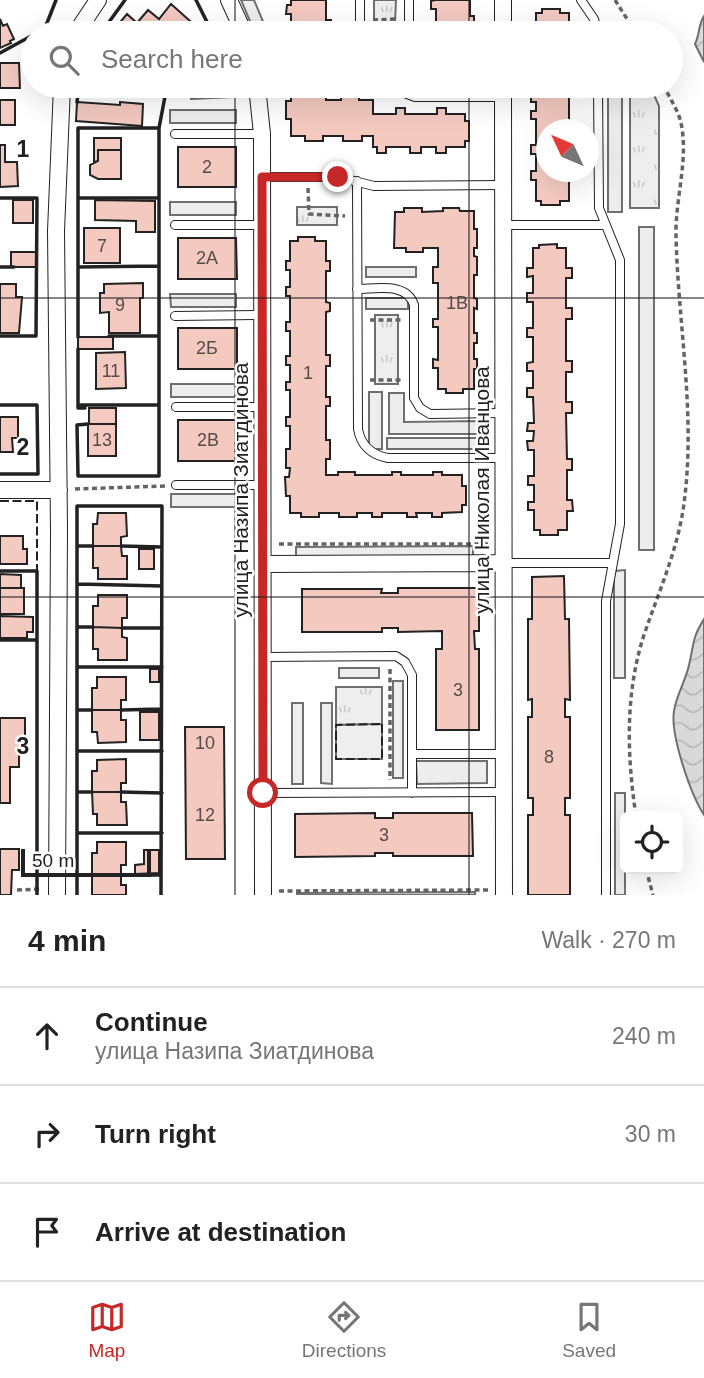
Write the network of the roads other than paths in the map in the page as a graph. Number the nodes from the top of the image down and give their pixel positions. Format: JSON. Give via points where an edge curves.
{"nodes":[{"id":1,"x":98,"y":0,"type":"edge"},
{"id":2,"x":229,"y":0,"type":"edge"},
{"id":3,"x":360,"y":0,"type":"edge"},
{"id":4,"x":409,"y":0,"type":"edge"},
{"id":5,"x":503,"y":0,"type":"edge"},
{"id":6,"x":582,"y":0,"type":"edge"},
{"id":7,"x":84,"y":21,"type":"edge"},
{"id":8,"x":239,"y":21,"type":"edge"},
{"id":9,"x":360,"y":21,"type":"edge"},
{"id":10,"x":409,"y":21,"type":"edge"},
{"id":11,"x":503,"y":21,"type":"edge"},
{"id":12,"x":595,"y":21,"type":"edge"},
{"id":13,"x":62,"y":98,"type":"edge"},
{"id":14,"x":258,"y":98,"type":"edge"},
{"id":15,"x":503,"y":98,"type":"edge"},
{"id":16,"x":598,"y":98,"type":"edge"},
{"id":17,"x":175,"y":134,"type":"dead end"},
{"id":18,"x":262,"y":134,"type":"junction"},
{"id":19,"x":262,"y":177,"type":"junction"},
{"id":20,"x":357,"y":181,"type":"junction"},
{"id":21,"x":503,"y":185,"type":"junction"},
{"id":22,"x":175,"y":225,"type":"dead end"},
{"id":23,"x":262,"y":225,"type":"junction"},
{"id":24,"x":503,"y":225,"type":"junction"},
{"id":25,"x":604,"y":225,"type":"junction"},
{"id":26,"x":357,"y":289,"type":"junction"},
{"id":27,"x":262,"y":315,"type":"junction"},
{"id":28,"x":176,"y":316,"type":"dead end"},
{"id":29,"x":176,"y":407,"type":"dead end"},
{"id":30,"x":262,"y":407,"type":"junction"},
{"id":31,"x":503,"y":414,"type":"junction"},
{"id":32,"x":503,"y":458,"type":"junction"},
{"id":33,"x":176,"y":485,"type":"road end"},
{"id":34,"x":262,"y":485,"type":"junction"},
{"id":35,"x":0,"y":490,"type":"edge"},
{"id":36,"x":59,"y":490,"type":"junction"},
{"id":37,"x":503,"y":563,"type":"junction"},
{"id":38,"x":613,"y":563,"type":"junction"},
{"id":39,"x":262,"y":564,"type":"junction"},
{"id":40,"x":263,"y":657,"type":"junction"},
{"id":41,"x":412,"y":754,"type":"junction"},
{"id":42,"x":504,"y":754,"type":"junction"},
{"id":43,"x":504,"y":792,"type":"junction"},
{"id":44,"x":263,"y":793,"type":"junction"},
{"id":45,"x":412,"y":793,"type":"junction"},
{"id":46,"x":504,"y":892,"type":"edge"},
{"id":47,"x":263,"y":893,"type":"edge"},
{"id":48,"x":57,"y":895,"type":"edge"},
{"id":49,"x":606,"y":895,"type":"edge"}],
"edges":[{"from":1,"to":7,"type":"street"},
{"from":2,"to":8,"type":"street"},
{"from":3,"to":9,"type":"lane"},
{"from":4,"to":10,"type":"lane"},
{"from":5,"to":11,"type":"street"},
{"from":6,"to":12,"type":"lane"},
{"from":13,"to":36,"type":"street","via":[[56,231]]},
{"from":14,"to":18,"type":"street","name":"улица Назипа Зиатдинова"},
{"from":15,"to":21,"type":"street","name":"улица Николая Иванцова"},
{"from":16,"to":25,"type":"lane","via":[[598,201]]},
{"from":17,"to":18,"type":"lane"},
{"from":18,"to":19,"type":"street","name":"улица Назипа Зиатдинова"},
{"from":19,"to":20,"type":"lane"},
{"from":19,"to":23,"type":"street","name":"улица Назипа Зиатдинова"},
{"from":20,"to":21,"type":"lane","via":[[374,186]]},
{"from":20,"to":26,"type":"lane"},
{"from":21,"to":24,"type":"street","name":"улица Николая Иванцова"},
{"from":22,"to":23,"type":"lane"},
{"from":23,"to":27,"type":"street","name":"улица Назипа Зиатдинова"},
{"from":24,"to":25,"type":"lane"},
{"from":24,"to":31,"type":"street","name":"улица Николая Иванцова"},
{"from":25,"to":38,"type":"lane","via":[[620,260],[620,524]]},
{"from":26,"to":31,"type":"lane","via":[[400,289],[412,298],[414,398],[425,412]]},
{"from":26,"to":32,"type":"lane","via":[[358,429],[363,444],[388,458]]},
{"from":27,"to":28,"type":"lane"},
{"from":27,"to":30,"type":"street","name":"улица Назипа Зиатдинова"},
{"from":29,"to":30,"type":"lane"},
{"from":30,"to":34,"type":"street","name":"улица Назипа Зиатдинова"},
{"from":31,"to":32,"type":"street","name":"улица Николая Иванцова"},
{"from":32,"to":37,"type":"street","name":"улица Николая Иванцова"},
{"from":33,"to":34,"type":"lane"},
{"from":34,"to":39,"type":"street","name":"улица Назипа Зиатдинова"},
{"from":35,"to":36,"type":"street"},
{"from":36,"to":48,"type":"street"},
{"from":37,"to":38,"type":"lane"},
{"from":37,"to":39,"type":"street"},
{"from":37,"to":42,"type":"street","name":"улица Николая Иванцова"},
{"from":38,"to":49,"type":"lane","via":[[606,601]]},
{"from":39,"to":40,"type":"street","name":"улица Назипа Зиатдинова"},
{"from":40,"to":41,"type":"lane","via":[[396,656],[412,675]]},
{"from":40,"to":44,"type":"street","name":"улица Назипа Зиатдинова"},
{"from":41,"to":42,"type":"lane"},
{"from":41,"to":45,"type":"lane"},
{"from":42,"to":43,"type":"street","name":"улица Николая Иванцова"},
{"from":43,"to":45,"type":"lane"},
{"from":43,"to":46,"type":"street","name":"улица Николая Иванцова"},
{"from":44,"to":45,"type":"lane"},
{"from":44,"to":47,"type":"street","name":"улица Назипа Зиатдинова"}]}
